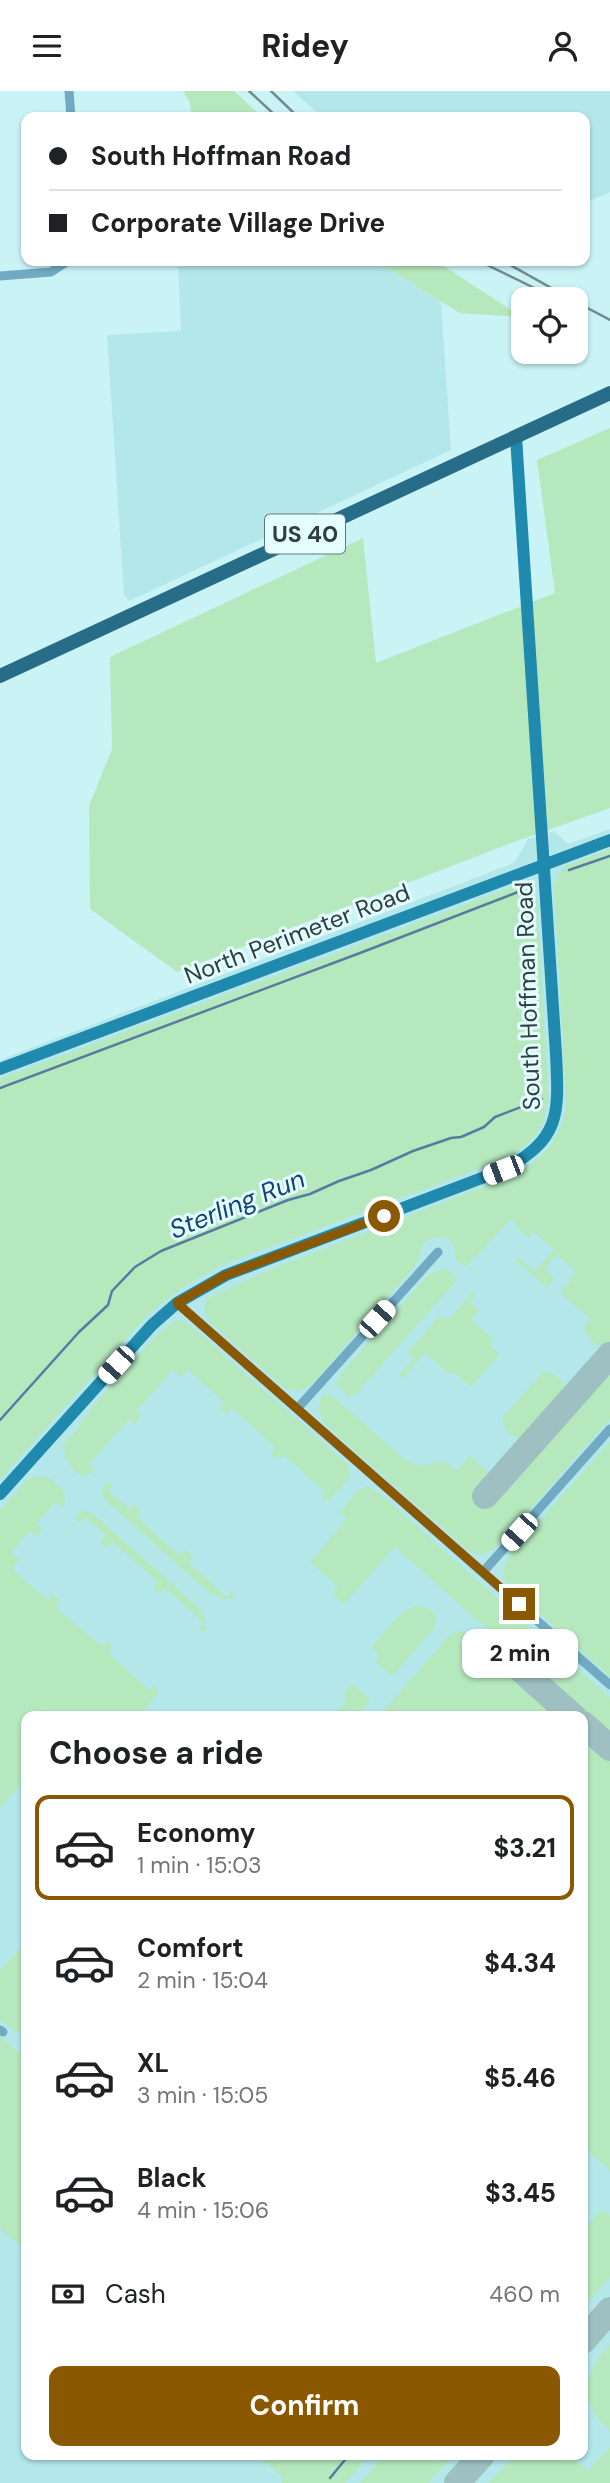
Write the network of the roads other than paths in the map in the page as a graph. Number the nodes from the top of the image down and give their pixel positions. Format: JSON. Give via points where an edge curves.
{"nodes":[{"id":1,"x":69,"y":91,"type":"edge"},
{"id":2,"x":71,"y":112,"type":"edge"},
{"id":3,"x":60,"y":266,"type":"edge"},
{"id":4,"x":0,"y":276,"type":"edge"},
{"id":5,"x":610,"y":393,"type":"edge"},
{"id":6,"x":516,"y":437,"type":"junction"},
{"id":7,"x":0,"y":676,"type":"edge"},
{"id":8,"x":610,"y":840,"type":"edge"},
{"id":9,"x":544,"y":863,"type":"junction"},
{"id":10,"x":0,"y":1069,"type":"edge"},
{"id":11,"x":438,"y":1252,"type":"dead end"},
{"id":12,"x":177,"y":1303,"type":"junction"},
{"id":13,"x":297,"y":1409,"type":"junction"},
{"id":14,"x":610,"y":1429,"type":"edge"},
{"id":15,"x":0,"y":1494,"type":"edge"},
{"id":16,"x":483,"y":1572,"type":"junction"},
{"id":17,"x":610,"y":1685,"type":"edge"}],
"edges":[{"from":1,"to":2,"type":"street"},
{"from":3,"to":4,"type":"street","via":[[51,272]]},
{"from":5,"to":6,"type":"main road","number":"US 40"},
{"from":6,"to":7,"type":"main road","number":"US 40"},
{"from":6,"to":9,"type":"street","name":"South Hoffman Road"},
{"from":8,"to":9,"type":"street","name":"North Perimeter Road"},
{"from":9,"to":10,"type":"street","name":"North Perimeter Road"},
{"from":9,"to":12,"type":"street","name":"South Hoffman Road","via":[[558,1104],[550,1130],[535,1151],[503,1170],[226,1275]]},
{"from":11,"to":13,"type":"street"},
{"from":12,"to":13,"type":"street"},
{"from":12,"to":15,"type":"street","name":"South Hoffman Road"},
{"from":13,"to":16,"type":"street"},
{"from":14,"to":16,"type":"street"},
{"from":16,"to":17,"type":"street"}]}
